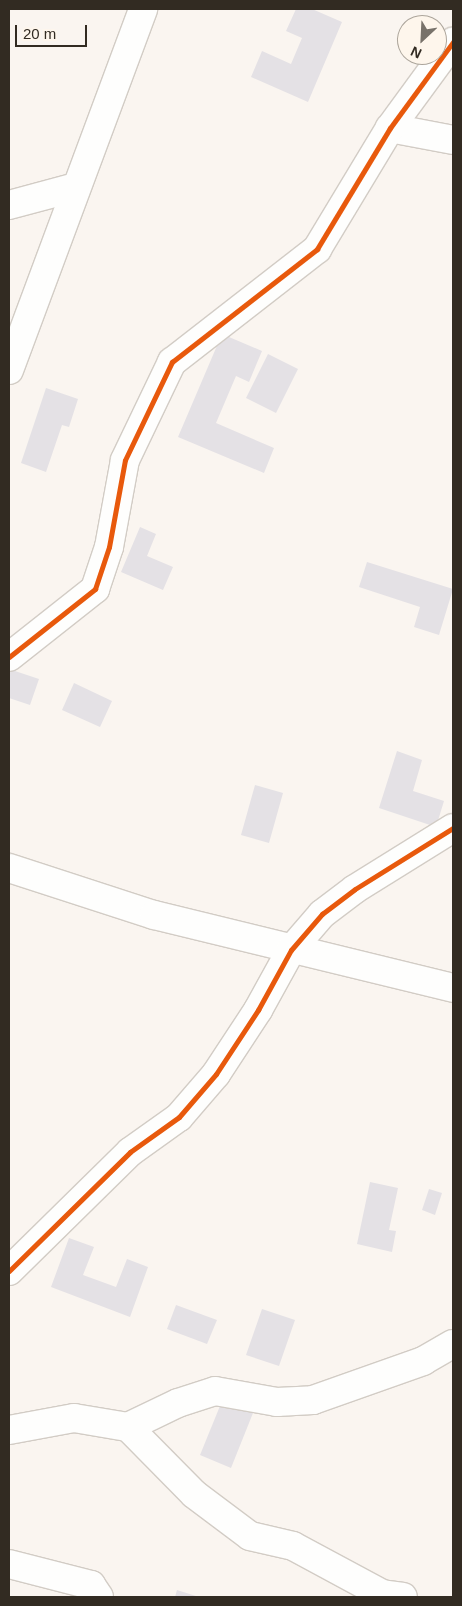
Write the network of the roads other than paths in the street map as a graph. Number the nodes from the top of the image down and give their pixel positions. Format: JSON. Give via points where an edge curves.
{"nodes":[{"id":1,"x":143,"y":9,"type":"edge"},
{"id":2,"x":453,"y":42,"type":"edge"},
{"id":3,"x":390,"y":128,"type":"junction"},
{"id":4,"x":453,"y":140,"type":"edge"},
{"id":5,"x":76,"y":187,"type":"junction"},
{"id":6,"x":9,"y":205,"type":"edge"},
{"id":7,"x":9,"y":370,"type":"edge"},
{"id":8,"x":9,"y":657,"type":"edge"},
{"id":9,"x":453,"y":828,"type":"edge"},
{"id":10,"x":9,"y":868,"type":"edge"},
{"id":11,"x":291,"y":950,"type":"junction"},
{"id":12,"x":453,"y":988,"type":"edge"},
{"id":13,"x":9,"y":1271,"type":"edge"},
{"id":14,"x":453,"y":1344,"type":"edge"},
{"id":15,"x":128,"y":1427,"type":"junction"},
{"id":16,"x":9,"y":1430,"type":"edge"},
{"id":17,"x":9,"y":1564,"type":"edge"},
{"id":18,"x":99,"y":1597,"type":"edge"},
{"id":19,"x":403,"y":1597,"type":"edge"}],
"edges":[{"from":1,"to":5,"type":"street"},
{"from":2,"to":3,"type":"street"},
{"from":3,"to":4,"type":"street"},
{"from":3,"to":8,"type":"street","via":[[317,249],[172,362],[126,460],[109,547],[95,589]]},
{"from":5,"to":6,"type":"street"},
{"from":5,"to":7,"type":"street"},
{"from":9,"to":11,"type":"street","via":[[355,889],[322,914]]},
{"from":10,"to":11,"type":"street","via":[[154,915]]},
{"from":11,"to":12,"type":"street"},
{"from":11,"to":13,"type":"street","via":[[258,1010],[221,1066],[178,1118],[130,1152]]},
{"from":14,"to":15,"type":"street","via":[[423,1361],[313,1400],[278,1402],[215,1391],[178,1403]]},
{"from":15,"to":16,"type":"street","via":[[74,1418]]},
{"from":15,"to":19,"type":"street","via":[[194,1494],[250,1536],[293,1546],[382,1594]]},
{"from":17,"to":18,"type":"street","via":[[91,1585]]}]}
